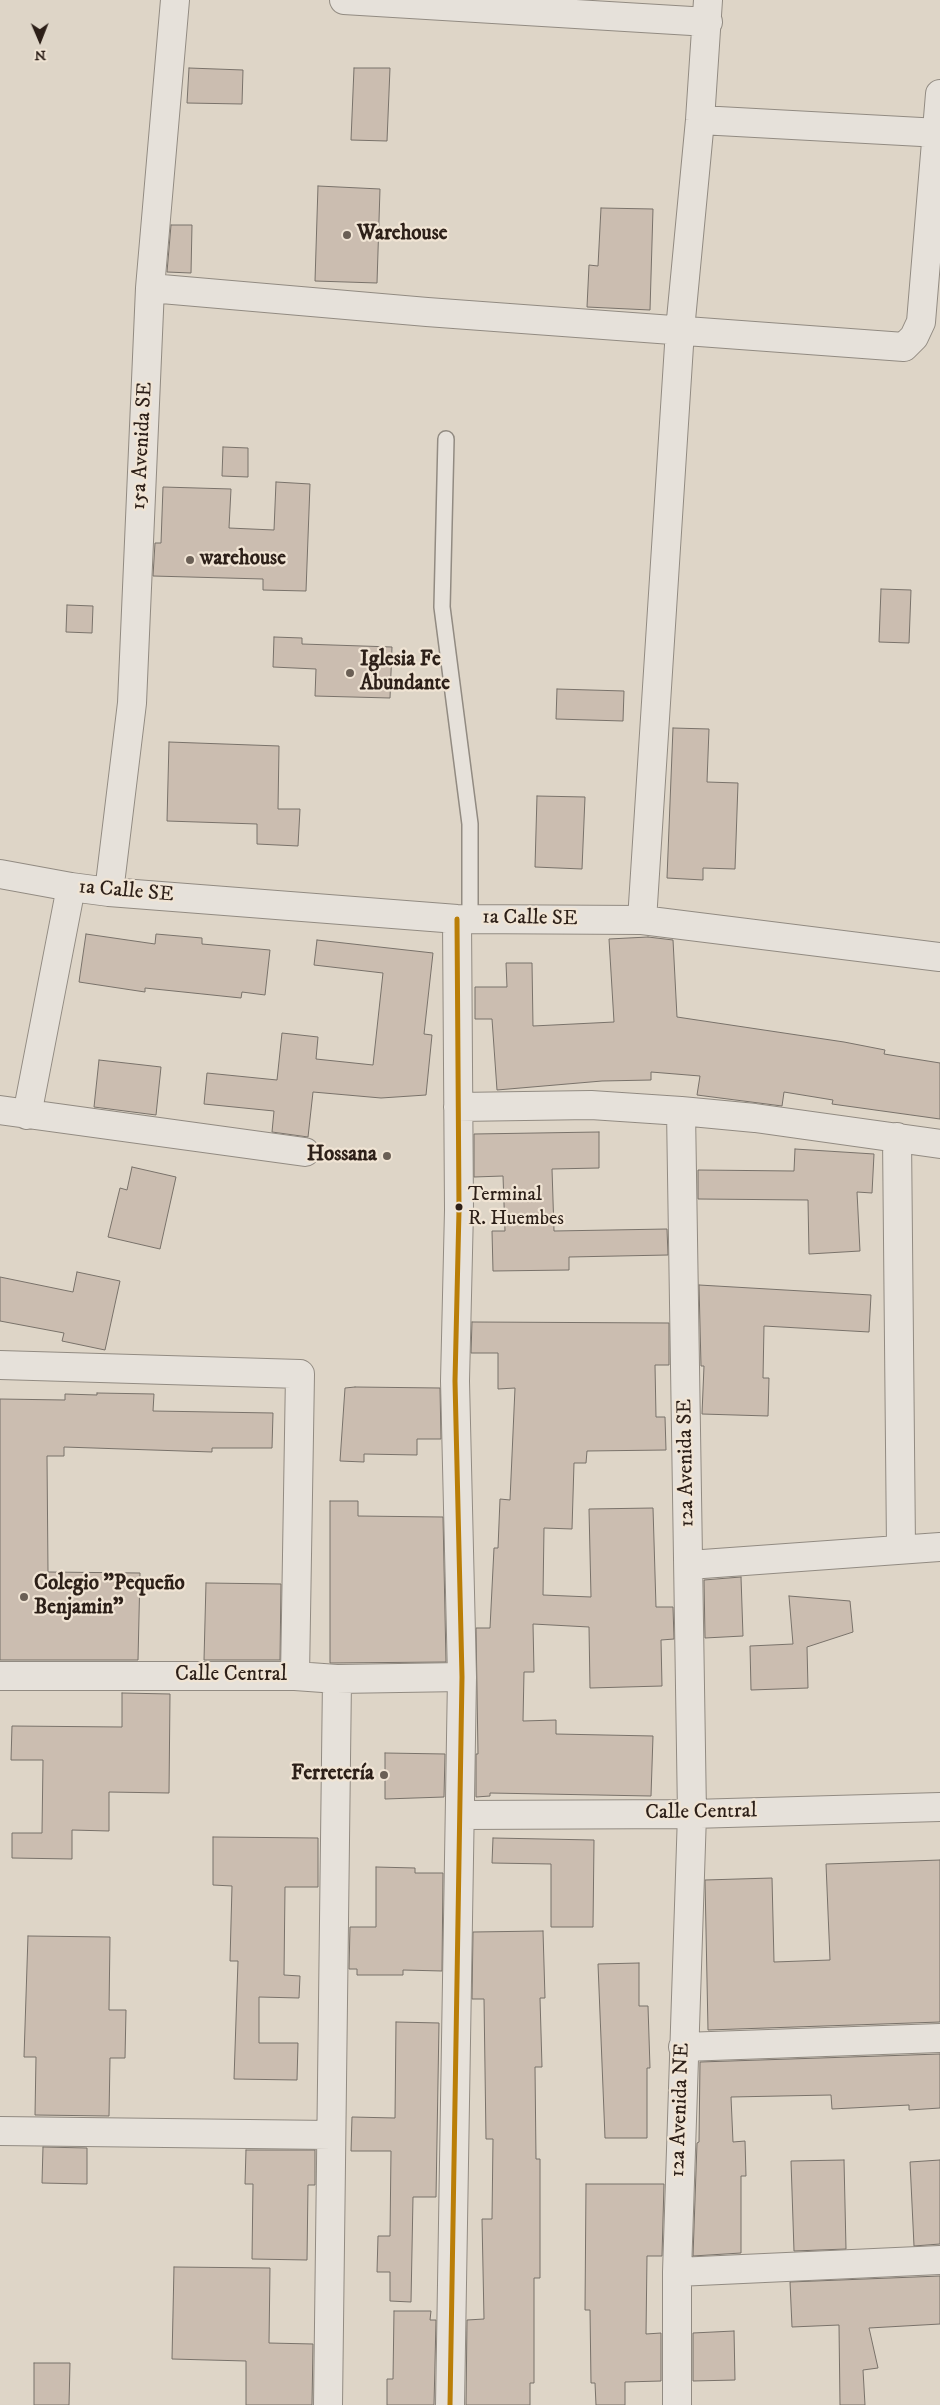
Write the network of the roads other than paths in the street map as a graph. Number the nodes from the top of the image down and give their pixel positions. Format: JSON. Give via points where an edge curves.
{"nodes":[{"id":1,"x":175,"y":0,"type":"edge"},
{"id":2,"x":344,"y":0,"type":"edge"},
{"id":3,"x":708,"y":11,"type":"edge"},
{"id":4,"x":940,"y":94,"type":"edge"},
{"id":5,"x":700,"y":120,"type":"junction"},
{"id":6,"x":938,"y":132,"type":"edge"},
{"id":7,"x":150,"y":288,"type":"junction"},
{"id":8,"x":680,"y":330,"type":"junction"},
{"id":9,"x":446,"y":439,"type":"dead end"},
{"id":10,"x":0,"y":874,"type":"edge"},
{"id":11,"x":71,"y":887,"type":"junction"},
{"id":12,"x":108,"y":892,"type":"junction"},
{"id":13,"x":464,"y":919,"type":"junction"},
{"id":14,"x":642,"y":920,"type":"junction"},
{"id":15,"x":940,"y":958,"type":"edge"},
{"id":16,"x":458,"y":1106,"type":"junction"},
{"id":17,"x":0,"y":1111,"type":"edge"},
{"id":18,"x":681,"y":1111,"type":"junction"},
{"id":19,"x":27,"y":1114,"type":"junction"},
{"id":20,"x":897,"y":1137,"type":"junction"},
{"id":21,"x":940,"y":1144,"type":"edge"},
{"id":22,"x":305,"y":1152,"type":"dead end"},
{"id":23,"x":0,"y":1365,"type":"edge"},
{"id":24,"x":940,"y":1547,"type":"edge"},
{"id":25,"x":902,"y":1548,"type":"junction"},
{"id":26,"x":688,"y":1565,"type":"junction"},
{"id":27,"x":0,"y":1676,"type":"edge"},
{"id":28,"x":295,"y":1676,"type":"junction"},
{"id":29,"x":462,"y":1677,"type":"junction"},
{"id":30,"x":337,"y":1678,"type":"junction"},
{"id":31,"x":940,"y":1807,"type":"edge"},
{"id":32,"x":692,"y":1814,"type":"junction"},
{"id":33,"x":461,"y":1815,"type":"junction"},
{"id":34,"x":940,"y":2038,"type":"edge"},
{"id":35,"x":683,"y":2047,"type":"junction"},
{"id":36,"x":0,"y":2131,"type":"edge"},
{"id":37,"x":331,"y":2135,"type":"junction"},
{"id":38,"x":940,"y":2260,"type":"edge"},
{"id":39,"x":677,"y":2272,"type":"junction"},
{"id":40,"x":328,"y":2405,"type":"edge"},
{"id":41,"x":450,"y":2405,"type":"edge"},
{"id":42,"x":677,"y":2405,"type":"edge"}],
"edges":[{"from":1,"to":7,"type":"street","name":"15a Avenida SE"},
{"from":2,"to":3,"type":"street"},
{"from":3,"to":5,"type":"street"},
{"from":4,"to":6,"type":"street"},
{"from":5,"to":6,"type":"street"},
{"from":5,"to":8,"type":"street"},
{"from":6,"to":8,"type":"street","via":[[921,322],[914,337],[904,347]]},
{"from":7,"to":8,"type":"street"},
{"from":7,"to":12,"type":"street","name":"15a Avenida SE","via":[[132,703]]},
{"from":8,"to":14,"type":"street"},
{"from":9,"to":13,"type":"lane","via":[[442,607],[470,824]]},
{"from":10,"to":11,"type":"street","name":"1a Calle SE"},
{"from":11,"to":12,"type":"street","name":"1a Calle SE"},
{"from":11,"to":19,"type":"street"},
{"from":12,"to":13,"type":"street","name":"1a Calle SE"},
{"from":13,"to":14,"type":"street","name":"1a Calle SE"},
{"from":13,"to":16,"type":"street"},
{"from":14,"to":15,"type":"street","name":"1a Calle SE"},
{"from":16,"to":18,"type":"street","via":[[591,1105]]},
{"from":16,"to":29,"type":"street","via":[[455,1381]]},
{"from":17,"to":19,"type":"street"},
{"from":18,"to":20,"type":"street"},
{"from":18,"to":26,"type":"street","name":"12a Avenida SE"},
{"from":19,"to":22,"type":"street"},
{"from":20,"to":21,"type":"street"},
{"from":20,"to":25,"type":"street"},
{"from":23,"to":28,"type":"street","via":[[300,1374]]},
{"from":24,"to":25,"type":"street"},
{"from":25,"to":26,"type":"street"},
{"from":26,"to":32,"type":"street","name":"12a Avenida SE"},
{"from":27,"to":28,"type":"street","name":"Calle Central"},
{"from":28,"to":30,"type":"street","name":"Calle Central"},
{"from":29,"to":30,"type":"street","name":"Calle Central"},
{"from":29,"to":33,"type":"street"},
{"from":30,"to":37,"type":"street"},
{"from":31,"to":32,"type":"street","name":"Calle Central"},
{"from":32,"to":33,"type":"street","name":"Calle Central"},
{"from":32,"to":35,"type":"street","name":"12a Avenida NE"},
{"from":33,"to":41,"type":"street"},
{"from":34,"to":35,"type":"street"},
{"from":35,"to":39,"type":"street","name":"12a Avenida NE"},
{"from":36,"to":37,"type":"street"},
{"from":37,"to":40,"type":"street"},
{"from":38,"to":39,"type":"street"},
{"from":39,"to":42,"type":"street","name":"12a Avenida NE"}]}
